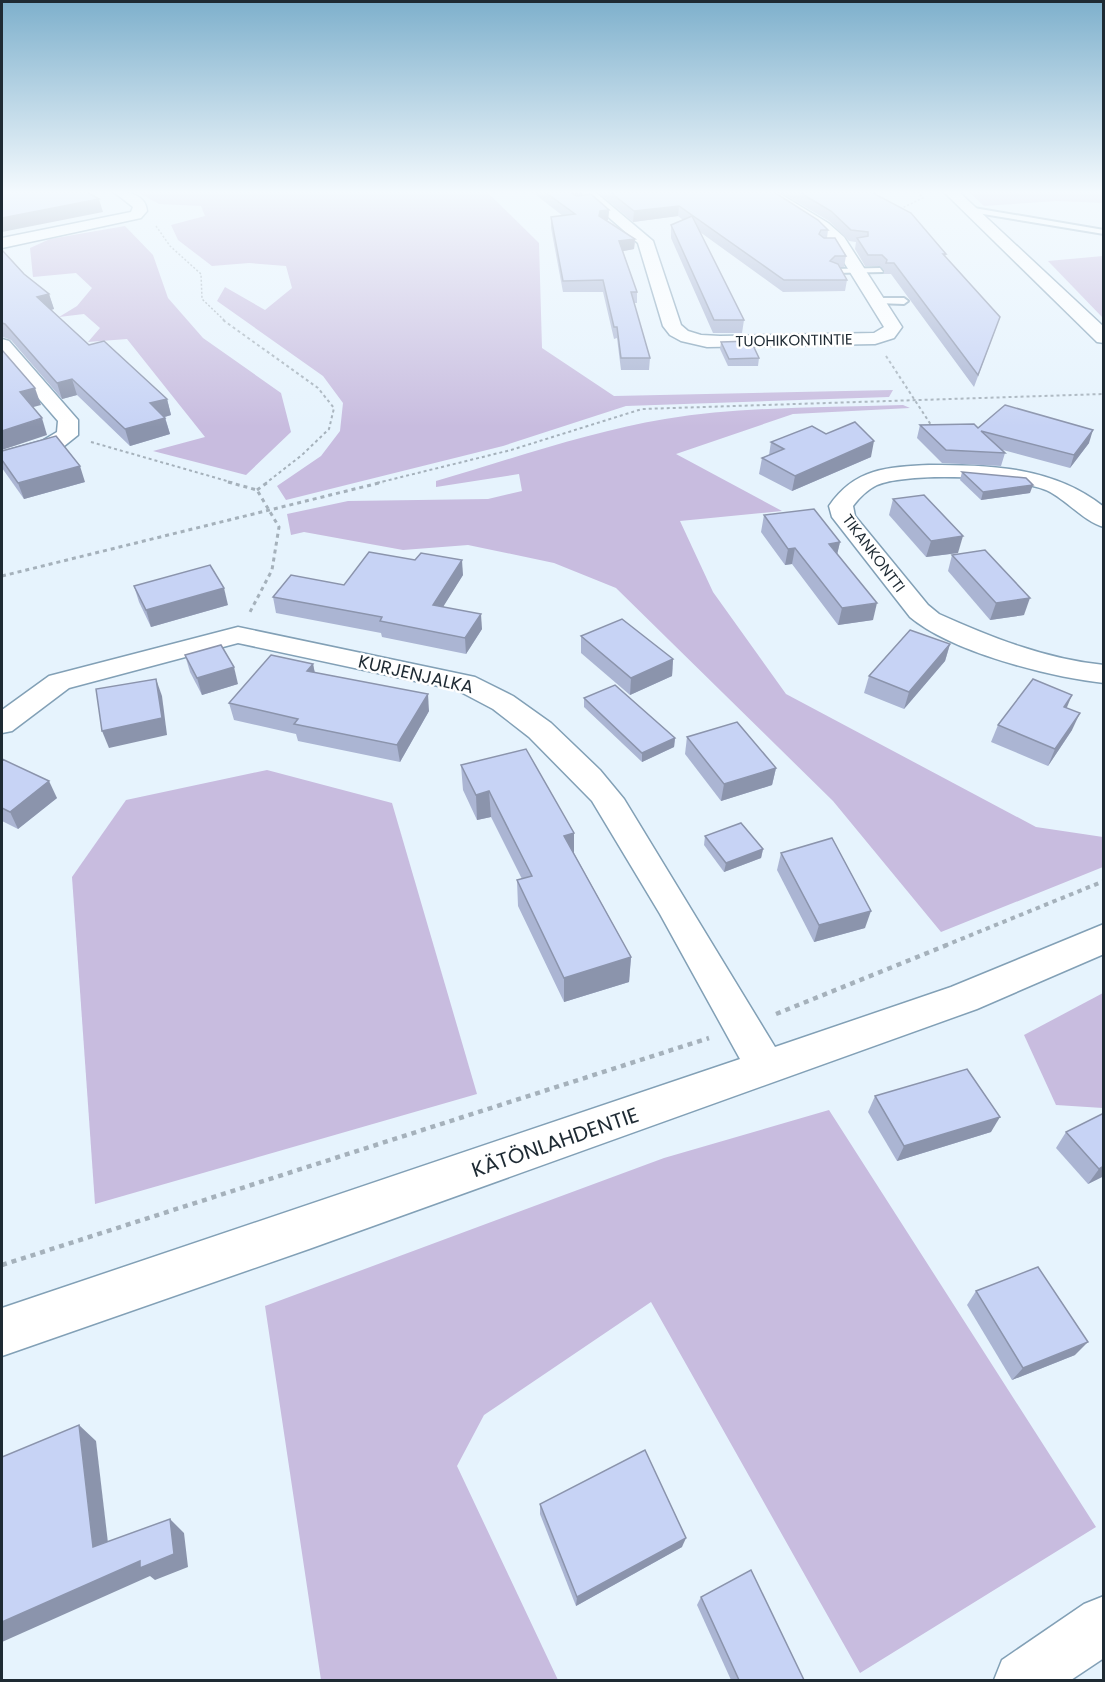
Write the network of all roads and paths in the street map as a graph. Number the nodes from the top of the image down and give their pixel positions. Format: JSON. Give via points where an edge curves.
{"nodes":[{"id":1,"x":197,"y":270,"type":"edge"},
{"id":2,"x":654,"y":270,"type":"edge"},
{"id":3,"x":846,"y":270,"type":"edge"},
{"id":4,"x":858,"y":270,"type":"edge"},
{"id":5,"x":1033,"y":270,"type":"edge"},
{"id":6,"x":834,"y":271,"type":"edge"},
{"id":7,"x":879,"y":301,"type":"junction"},
{"id":8,"x":904,"y":301,"type":"dead end"},
{"id":9,"x":875,"y":338,"type":"junction"},
{"id":10,"x":1104,"y":338,"type":"edge"},
{"id":11,"x":2,"y":345,"type":"edge"},
{"id":12,"x":1104,"y":394,"type":"edge"},
{"id":13,"x":913,"y":400,"type":"junction"},
{"id":14,"x":67,"y":435,"type":"junction"},
{"id":15,"x":2,"y":459,"type":"edge"},
{"id":16,"x":963,"y":472,"type":"junction"},
{"id":17,"x":257,"y":490,"type":"junction"},
{"id":18,"x":270,"y":510,"type":"junction"},
{"id":19,"x":1104,"y":520,"type":"edge"},
{"id":20,"x":2,"y":576,"type":"edge"},
{"id":21,"x":238,"y":635,"type":"junction"},
{"id":22,"x":1104,"y":674,"type":"edge"},
{"id":23,"x":2,"y":724,"type":"edge"},
{"id":24,"x":1104,"y":881,"type":"edge"},
{"id":25,"x":1104,"y":938,"type":"edge"},
{"id":26,"x":742,"y":1028,"type":"junction"},
{"id":27,"x":766,"y":1068,"type":"junction"},
{"id":28,"x":2,"y":1265,"type":"edge"},
{"id":29,"x":2,"y":1332,"type":"edge"},
{"id":30,"x":1104,"y":1624,"type":"edge"},
{"id":31,"x":1022,"y":1680,"type":"edge"}],
"edges":[{"from":1,"to":17,"type":"path","via":[[201,274],[202,299],[214,313],[318,388],[334,408],[329,429]]},
{"from":2,"to":9,"type":"street","name":"TUOHIKONTINTIE","via":[[672,326],[683,334],[710,342]]},
{"from":3,"to":6,"type":"lane"},
{"from":4,"to":7,"type":"street","name":"TUOHIKONTINTIE"},
{"from":5,"to":10,"type":"street"},
{"from":7,"to":8,"type":"lane"},
{"from":7,"to":9,"type":"street","name":"TUOHIKONTINTIE","via":[[893,327],[888,334]]},
{"from":9,"to":13,"type":"path"},
{"from":11,"to":14,"type":"street","via":[[68,420]]},
{"from":12,"to":13,"type":"path"},
{"from":13,"to":16,"type":"path"},
{"from":13,"to":18,"type":"path","via":[[642,409],[511,450]]},
{"from":14,"to":15,"type":"street","via":[[50,446]]},
{"from":14,"to":17,"type":"path"},
{"from":16,"to":19,"type":"street","name":"TIKANKONTTI","via":[[1005,474],[1049,484],[1077,498]]},
{"from":16,"to":22,"type":"street","name":"TIKANKONTTI","via":[[869,480],[851,493],[841,507],[844,517],[930,620],[1038,664]]},
{"from":17,"to":18,"type":"path"},
{"from":18,"to":20,"type":"path"},
{"from":18,"to":21,"type":"path","via":[[279,527],[272,570]]},
{"from":21,"to":23,"type":"street","name":"KURJENJALKA","via":[[59,682]]},
{"from":21,"to":26,"type":"street","name":"KURJENJALKA","via":[[465,683],[504,701],[605,795]]},
{"from":24,"to":26,"type":"path"},
{"from":25,"to":27,"type":"street","name":"KÄTÖNLAHDENTIE","via":[[964,998]]},
{"from":26,"to":27,"type":"street","name":"KURJENJALKA"},
{"from":26,"to":28,"type":"path"},
{"from":27,"to":29,"type":"street","name":"KÄTÖNLAHDENTIE"},
{"from":30,"to":31,"type":"street"}]}
